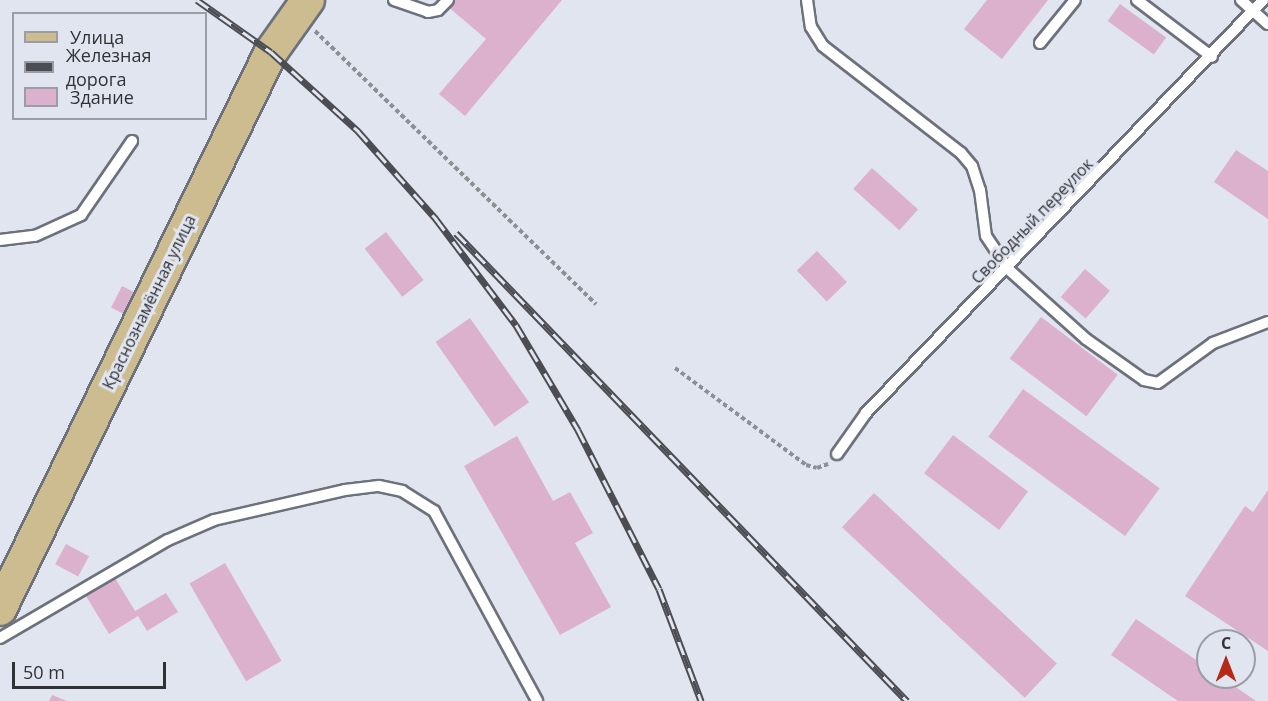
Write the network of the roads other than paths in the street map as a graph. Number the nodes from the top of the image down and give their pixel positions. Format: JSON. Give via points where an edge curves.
{"nodes":[{"id":1,"x":394,"y":0,"type":"edge"},
{"id":2,"x":448,"y":0,"type":"edge"},
{"id":3,"x":807,"y":0,"type":"edge"},
{"id":4,"x":1076,"y":0,"type":"edge"},
{"id":5,"x":1137,"y":0,"type":"edge"},
{"id":6,"x":1241,"y":0,"type":"edge"},
{"id":7,"x":1263,"y":0,"type":"edge"},
{"id":8,"x":302,"y":7,"type":"edge"},
{"id":9,"x":1253,"y":11,"type":"junction"},
{"id":10,"x":1268,"y":24,"type":"edge"},
{"id":11,"x":1040,"y":43,"type":"dead end"},
{"id":12,"x":1212,"y":57,"type":"junction"},
{"id":13,"x":132,"y":141,"type":"dead end"},
{"id":14,"x":0,"y":240,"type":"edge"},
{"id":15,"x":1008,"y":269,"type":"junction"},
{"id":16,"x":1268,"y":322,"type":"edge"},
{"id":17,"x":837,"y":454,"type":"road end"},
{"id":18,"x":0,"y":609,"type":"edge"},
{"id":19,"x":0,"y":638,"type":"edge"},
{"id":20,"x":537,"y":701,"type":"edge"}],
"edges":[{"from":1,"to":2,"type":"lane","via":[[428,12],[438,10]]},
{"from":3,"to":15,"type":"lane","via":[[811,27],[823,46],[962,153],[972,166],[980,190],[986,236]]},
{"from":4,"to":11,"type":"lane"},
{"from":5,"to":12,"type":"lane"},
{"from":6,"to":9,"type":"lane"},
{"from":7,"to":9,"type":"lane","name":"Свободный переулок"},
{"from":8,"to":18,"type":"main road","name":"Краснознамённая улица","via":[[271,52]]},
{"from":9,"to":10,"type":"lane"},
{"from":9,"to":12,"type":"lane","name":"Свободный переулок"},
{"from":12,"to":15,"type":"lane","name":"Свободный переулок"},
{"from":13,"to":14,"type":"lane","via":[[81,215],[35,236]]},
{"from":15,"to":16,"type":"lane","via":[[1086,339],[1144,380],[1158,383],[1213,343]]},
{"from":15,"to":17,"type":"lane","name":"Свободный переулок","via":[[866,413]]},
{"from":19,"to":20,"type":"lane","via":[[159,545],[214,520],[379,486],[402,491],[434,511]]}]}
